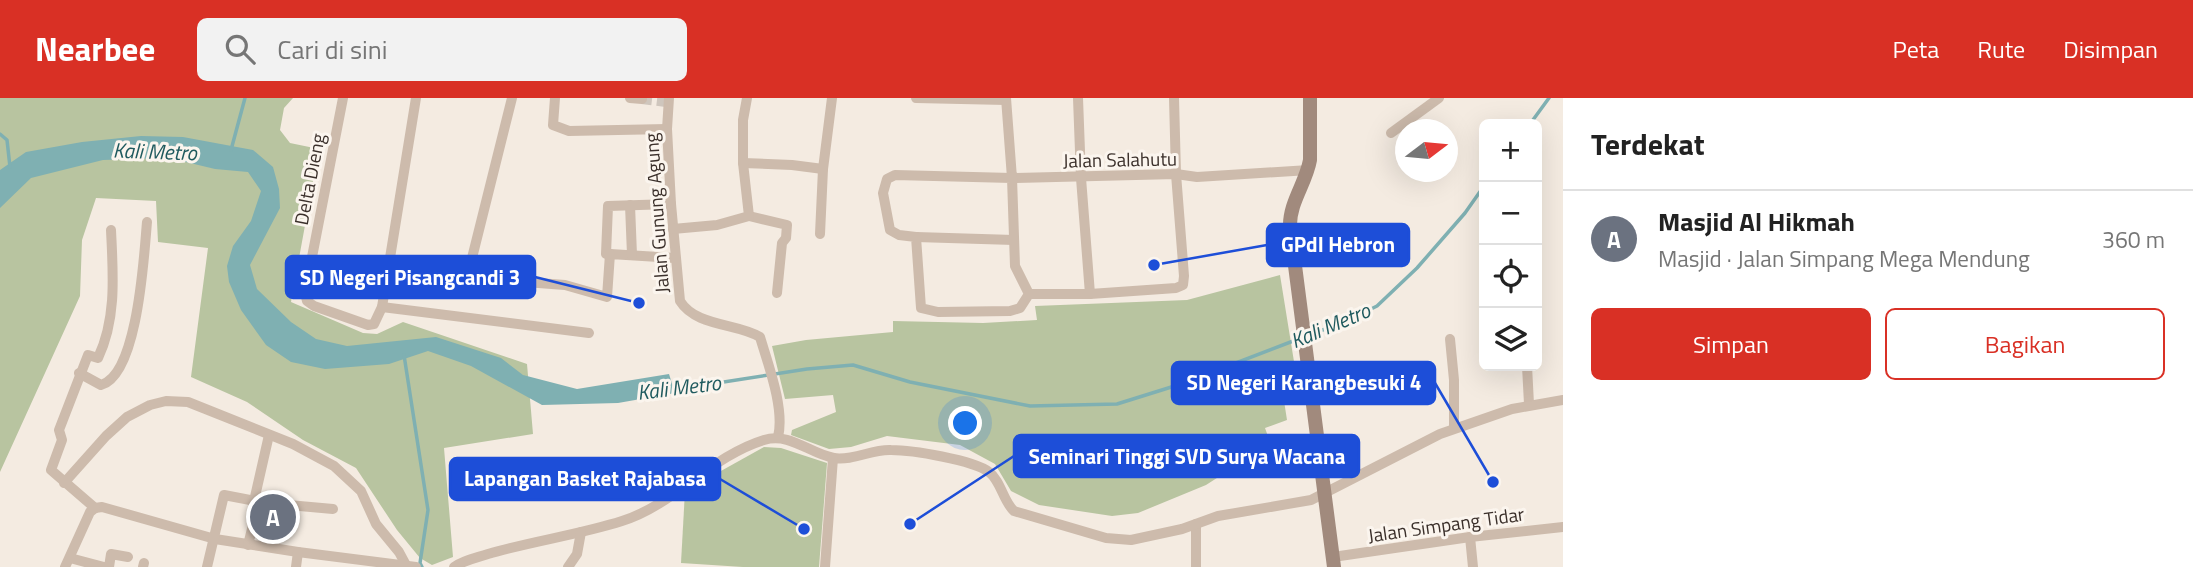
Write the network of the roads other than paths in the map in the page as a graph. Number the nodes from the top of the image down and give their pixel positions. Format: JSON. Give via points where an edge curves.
{"nodes":[{"id":1,"x":343,"y":98,"type":"edge"},
{"id":2,"x":416,"y":98,"type":"edge"},
{"id":3,"x":512,"y":98,"type":"edge"},
{"id":4,"x":555,"y":98,"type":"edge"},
{"id":5,"x":631,"y":98,"type":"edge"},
{"id":6,"x":747,"y":98,"type":"edge"},
{"id":7,"x":832,"y":98,"type":"edge"},
{"id":8,"x":916,"y":98,"type":"edge"},
{"id":9,"x":1078,"y":98,"type":"edge"},
{"id":10,"x":1174,"y":98,"type":"edge"},
{"id":11,"x":1310,"y":98,"type":"edge"},
{"id":12,"x":1439,"y":98,"type":"edge"},
{"id":13,"x":642,"y":99,"type":"edge"},
{"id":14,"x":943,"y":99,"type":"edge"},
{"id":15,"x":1006,"y":99,"type":"edge"},
{"id":16,"x":668,"y":101,"type":"edge"},
{"id":17,"x":667,"y":129,"type":"junction"},
{"id":18,"x":1391,"y":133,"type":"dead end"},
{"id":19,"x":743,"y":163,"type":"junction"},
{"id":20,"x":823,"y":169,"type":"junction"},
{"id":21,"x":1309,"y":170,"type":"junction"},
{"id":22,"x":1176,"y":174,"type":"junction"},
{"id":23,"x":1012,"y":178,"type":"junction"},
{"id":24,"x":1081,"y":178,"type":"junction"},
{"id":25,"x":671,"y":204,"type":"junction"},
{"id":26,"x":630,"y":205,"type":"junction"},
{"id":27,"x":747,"y":217,"type":"junction"},
{"id":28,"x":148,"y":222,"type":"dead end"},
{"id":29,"x":673,"y":229,"type":"junction"},
{"id":30,"x":111,"y":230,"type":"dead end"},
{"id":31,"x":820,"y":234,"type":"dead end"},
{"id":32,"x":916,"y":237,"type":"junction"},
{"id":33,"x":1014,"y":240,"type":"junction"},
{"id":34,"x":610,"y":254,"type":"junction"},
{"id":35,"x":632,"y":256,"type":"junction"},
{"id":36,"x":676,"y":258,"type":"junction"},
{"id":37,"x":777,"y":293,"type":"dead end"},
{"id":38,"x":1029,"y":293,"type":"junction"},
{"id":39,"x":1090,"y":294,"type":"junction"},
{"id":40,"x":382,"y":307,"type":"junction"},
{"id":41,"x":589,"y":333,"type":"dead end"},
{"id":42,"x":1450,"y":340,"type":"dead end"},
{"id":43,"x":1527,"y":371,"type":"edge"},
{"id":44,"x":79,"y":373,"type":"junction"},
{"id":45,"x":1563,"y":400,"type":"edge"},
{"id":46,"x":1528,"y":404,"type":"junction"},
{"id":47,"x":1454,"y":428,"type":"junction"},
{"id":48,"x":269,"y":435,"type":"junction"},
{"id":49,"x":778,"y":437,"type":"junction"},
{"id":50,"x":833,"y":458,"type":"junction"},
{"id":51,"x":64,"y":484,"type":"junction"},
{"id":52,"x":1324,"y":494,"type":"junction"},
{"id":53,"x":257,"y":501,"type":"junction"},
{"id":54,"x":95,"y":508,"type":"junction"},
{"id":55,"x":333,"y":509,"type":"dead end"},
{"id":56,"x":1196,"y":524,"type":"junction"},
{"id":57,"x":1563,"y":527,"type":"edge"},
{"id":58,"x":581,"y":531,"type":"junction"},
{"id":59,"x":1470,"y":537,"type":"junction"},
{"id":60,"x":215,"y":539,"type":"junction"},
{"id":61,"x":248,"y":545,"type":"junction"},
{"id":62,"x":298,"y":552,"type":"junction"},
{"id":63,"x":128,"y":557,"type":"dead end"},
{"id":64,"x":68,"y":562,"type":"edge"},
{"id":65,"x":1334,"y":562,"type":"edge"},
{"id":66,"x":413,"y":566,"type":"edge"},
{"id":67,"x":106,"y":567,"type":"edge"},
{"id":68,"x":207,"y":567,"type":"edge"},
{"id":69,"x":296,"y":567,"type":"edge"},
{"id":70,"x":454,"y":567,"type":"edge"},
{"id":71,"x":568,"y":567,"type":"edge"},
{"id":72,"x":825,"y":567,"type":"edge"},
{"id":73,"x":1196,"y":567,"type":"edge"},
{"id":74,"x":1473,"y":567,"type":"edge"}],
"edges":[{"from":1,"to":40,"type":"street","name":"Delta Dieng","via":[[305,296],[314,306],[363,325],[374,324]]},
{"from":2,"to":40,"type":"street"},
{"from":3,"to":34,"type":"street","via":[[469,278],[565,285],[607,296]]},
{"from":4,"to":17,"type":"street","via":[[554,125],[569,131]]},
{"from":5,"to":13,"type":"street"},
{"from":6,"to":19,"type":"street"},
{"from":7,"to":20,"type":"street"},
{"from":8,"to":14,"type":"street"},
{"from":9,"to":24,"type":"street"},
{"from":10,"to":22,"type":"street"},
{"from":11,"to":21,"type":"main road"},
{"from":12,"to":18,"type":"street"},
{"from":14,"to":15,"type":"street"},
{"from":15,"to":23,"type":"street"},
{"from":16,"to":17,"type":"street","name":"Jalan Gunung Agung"},
{"from":17,"to":25,"type":"street","name":"Jalan Gunung Agung"},
{"from":19,"to":20,"type":"street"},
{"from":19,"to":27,"type":"street"},
{"from":20,"to":31,"type":"street"},
{"from":21,"to":22,"type":"street","name":"Jalan Salahutu","via":[[1197,177]]},
{"from":21,"to":52,"type":"main road","via":[[1291,210],[1291,235]]},
{"from":22,"to":24,"type":"street","name":"Jalan Salahutu"},
{"from":22,"to":39,"type":"street","via":[[1184,285]]},
{"from":23,"to":24,"type":"street","name":"Jalan Salahutu"},
{"from":23,"to":32,"type":"street","name":"Jalan Salahutu","via":[[891,176],[883,193],[890,230]]},
{"from":23,"to":33,"type":"street"},
{"from":24,"to":39,"type":"street"},
{"from":25,"to":26,"type":"street"},
{"from":25,"to":29,"type":"street","name":"Jalan Gunung Agung"},
{"from":26,"to":34,"type":"street","via":[[608,206],[606,254]]},
{"from":26,"to":35,"type":"street"},
{"from":27,"to":29,"type":"street"},
{"from":27,"to":37,"type":"street","via":[[788,225]]},
{"from":28,"to":44,"type":"street","via":[[139,310],[119,371],[110,383],[101,385]]},
{"from":29,"to":36,"type":"street","name":"Jalan Gunung Agung"},
{"from":30,"to":44,"type":"street","via":[[113,293],[107,339],[98,358],[88,355]]},
{"from":32,"to":33,"type":"street"},
{"from":32,"to":38,"type":"street","via":[[919,305],[924,310],[1010,311],[1020,308]]},
{"from":33,"to":38,"type":"street","via":[[1015,266]]},
{"from":34,"to":35,"type":"street"},
{"from":35,"to":36,"type":"street"},
{"from":36,"to":49,"type":"street","name":"Jalan Gunung Agung","via":[[683,307],[760,337],[777,401]]},
{"from":38,"to":39,"type":"street"},
{"from":40,"to":41,"type":"street"},
{"from":42,"to":47,"type":"street"},
{"from":43,"to":46,"type":"street"},
{"from":44,"to":51,"type":"street","via":[[51,466]]},
{"from":45,"to":46,"type":"street"},
{"from":46,"to":47,"type":"street"},
{"from":47,"to":52,"type":"street"},
{"from":48,"to":51,"type":"street","via":[[188,402],[166,401],[127,417]]},
{"from":48,"to":53,"type":"street"},
{"from":48,"to":66,"type":"street","via":[[321,458],[346,475],[361,491],[376,524]]},
{"from":49,"to":50,"type":"street"},
{"from":49,"to":58,"type":"street","via":[[741,450],[640,513]]},
{"from":50,"to":56,"type":"street","via":[[890,450],[950,458],[986,469],[1014,511],[1117,541]]},
{"from":50,"to":72,"type":"street"},
{"from":51,"to":54,"type":"street"},
{"from":52,"to":56,"type":"street"},
{"from":52,"to":65,"type":"main road"},
{"from":53,"to":55,"type":"street"},
{"from":53,"to":60,"type":"street","via":[[224,495]]},
{"from":53,"to":61,"type":"street"},
{"from":54,"to":60,"type":"street"},
{"from":54,"to":64,"type":"street"},
{"from":56,"to":73,"type":"street"},
{"from":57,"to":59,"type":"street","name":"Jalan Simpang Tidar"},
{"from":58,"to":70,"type":"street","via":[[510,547]]},
{"from":58,"to":71,"type":"street","via":[[577,554]]},
{"from":59,"to":65,"type":"street","name":"Jalan Simpang Tidar"},
{"from":59,"to":74,"type":"street"},
{"from":60,"to":61,"type":"street"},
{"from":60,"to":68,"type":"street"},
{"from":61,"to":62,"type":"street"},
{"from":62,"to":66,"type":"street"},
{"from":62,"to":69,"type":"street"},
{"from":63,"to":67,"type":"street","via":[[111,554]]},
{"from":64,"to":67,"type":"street"}]}
